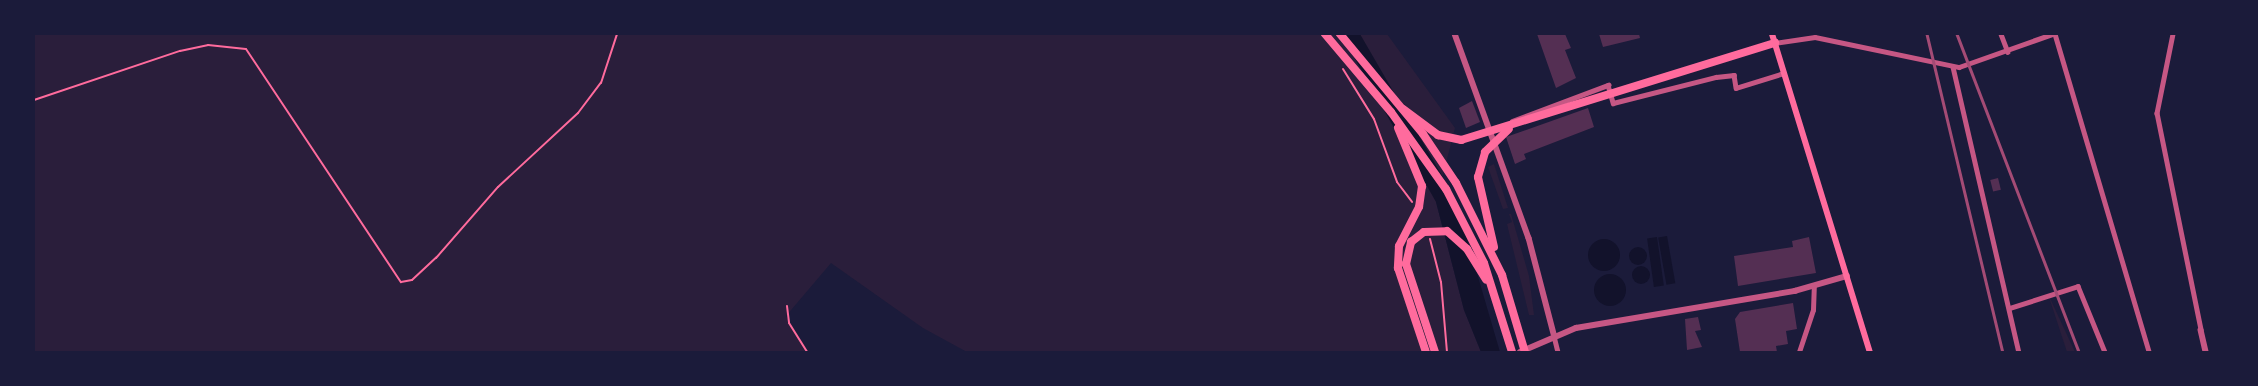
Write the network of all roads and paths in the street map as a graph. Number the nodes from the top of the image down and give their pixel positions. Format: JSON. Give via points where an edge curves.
{"nodes":[{"id":1,"x":617,"y":34,"type":"edge"},
{"id":2,"x":1325,"y":34,"type":"edge"},
{"id":3,"x":1340,"y":34,"type":"edge"},
{"id":4,"x":1455,"y":34,"type":"edge"},
{"id":5,"x":1772,"y":34,"type":"edge"},
{"id":6,"x":2001,"y":34,"type":"edge"},
{"id":7,"x":2054,"y":34,"type":"edge"},
{"id":8,"x":2173,"y":34,"type":"edge"},
{"id":9,"x":1775,"y":42,"type":"junction"},
{"id":10,"x":2008,"y":52,"type":"junction"},
{"id":11,"x":1342,"y":67,"type":"dead end"},
{"id":12,"x":1953,"y":67,"type":"junction"},
{"id":13,"x":1784,"y":73,"type":"junction"},
{"id":14,"x":34,"y":100,"type":"edge"},
{"id":15,"x":1403,"y":109,"type":"junction"},
{"id":16,"x":1391,"y":112,"type":"junction"},
{"id":17,"x":1513,"y":125,"type":"junction"},
{"id":18,"x":1490,"y":129,"type":"junction"},
{"id":19,"x":1413,"y":203,"type":"dead end"},
{"id":20,"x":1428,"y":232,"type":"dead end"},
{"id":21,"x":1502,"y":275,"type":"junction"},
{"id":22,"x":1847,"y":276,"type":"junction"},
{"id":23,"x":1814,"y":286,"type":"junction"},
{"id":24,"x":1494,"y":291,"type":"junction"},
{"id":25,"x":787,"y":306,"type":"dead end"},
{"id":26,"x":2010,"y":308,"type":"junction"},
{"id":27,"x":2201,"y":330,"type":"joint"},
{"id":28,"x":1554,"y":334,"type":"junction"},
{"id":29,"x":1527,"y":350,"type":"edge"},
{"id":30,"x":807,"y":352,"type":"edge"},
{"id":31,"x":1426,"y":352,"type":"edge"},
{"id":32,"x":1435,"y":352,"type":"edge"},
{"id":33,"x":1447,"y":352,"type":"edge"},
{"id":34,"x":1512,"y":352,"type":"edge"},
{"id":35,"x":1520,"y":352,"type":"edge"},
{"id":36,"x":1558,"y":352,"type":"edge"},
{"id":37,"x":1799,"y":352,"type":"edge"},
{"id":38,"x":1870,"y":352,"type":"edge"},
{"id":39,"x":2019,"y":352,"type":"edge"},
{"id":40,"x":2105,"y":352,"type":"edge"},
{"id":41,"x":2150,"y":352,"type":"edge"},
{"id":42,"x":2206,"y":352,"type":"edge"}],
"edges":[{"from":1,"to":14,"type":"path","via":[[609,66],[584,106],[498,187],[452,241],[412,280],[401,282],[246,49],[208,45],[180,51]]},
{"from":2,"to":16,"type":"highway"},
{"from":3,"to":15,"type":"highway"},
{"from":4,"to":18,"type":"street"},
{"from":5,"to":9,"type":"main road"},
{"from":6,"to":10,"type":"street"},
{"from":7,"to":10,"type":"street"},
{"from":7,"to":41,"type":"street"},
{"from":8,"to":27,"type":"street","via":[[2156,113]]},
{"from":9,"to":12,"type":"street","via":[[1815,37]]},
{"from":9,"to":13,"type":"main road"},
{"from":9,"to":17,"type":"highway"},
{"from":10,"to":12,"type":"street"},
{"from":11,"to":19,"type":"path","via":[[1374,119],[1398,182]]},
{"from":12,"to":26,"type":"street"},
{"from":13,"to":18,"type":"street","via":[[1736,88],[1734,75],[1716,77],[1613,103],[1608,86]]},
{"from":13,"to":22,"type":"main road"},
{"from":15,"to":17,"type":"highway","via":[[1438,135],[1453,140]]},
{"from":15,"to":21,"type":"highway","via":[[1456,183]]},
{"from":16,"to":24,"type":"highway","via":[[1446,189]]},
{"from":16,"to":31,"type":"highway","via":[[1422,186],[1411,224],[1399,246],[1398,268]]},
{"from":17,"to":21,"type":"highway","via":[[1485,152],[1478,176]]},
{"from":18,"to":28,"type":"street","via":[[1537,264]]},
{"from":20,"to":33,"type":"path","via":[[1441,282]]},
{"from":21,"to":29,"type":"highway"},
{"from":22,"to":23,"type":"street"},
{"from":22,"to":38,"type":"main road"},
{"from":23,"to":28,"type":"street","via":[[1606,321]]},
{"from":23,"to":37,"type":"street","via":[[1814,310]]},
{"from":24,"to":32,"type":"highway","via":[[1452,234],[1431,230],[1417,236],[1408,249],[1406,264]]},
{"from":24,"to":34,"type":"highway"},
{"from":25,"to":30,"type":"path","via":[[789,323]]},
{"from":26,"to":39,"type":"street"},
{"from":26,"to":40,"type":"street","via":[[2078,286]]},
{"from":27,"to":42,"type":"street"},
{"from":28,"to":29,"type":"street"},
{"from":28,"to":36,"type":"street"},
{"from":29,"to":35,"type":"street"}]}
